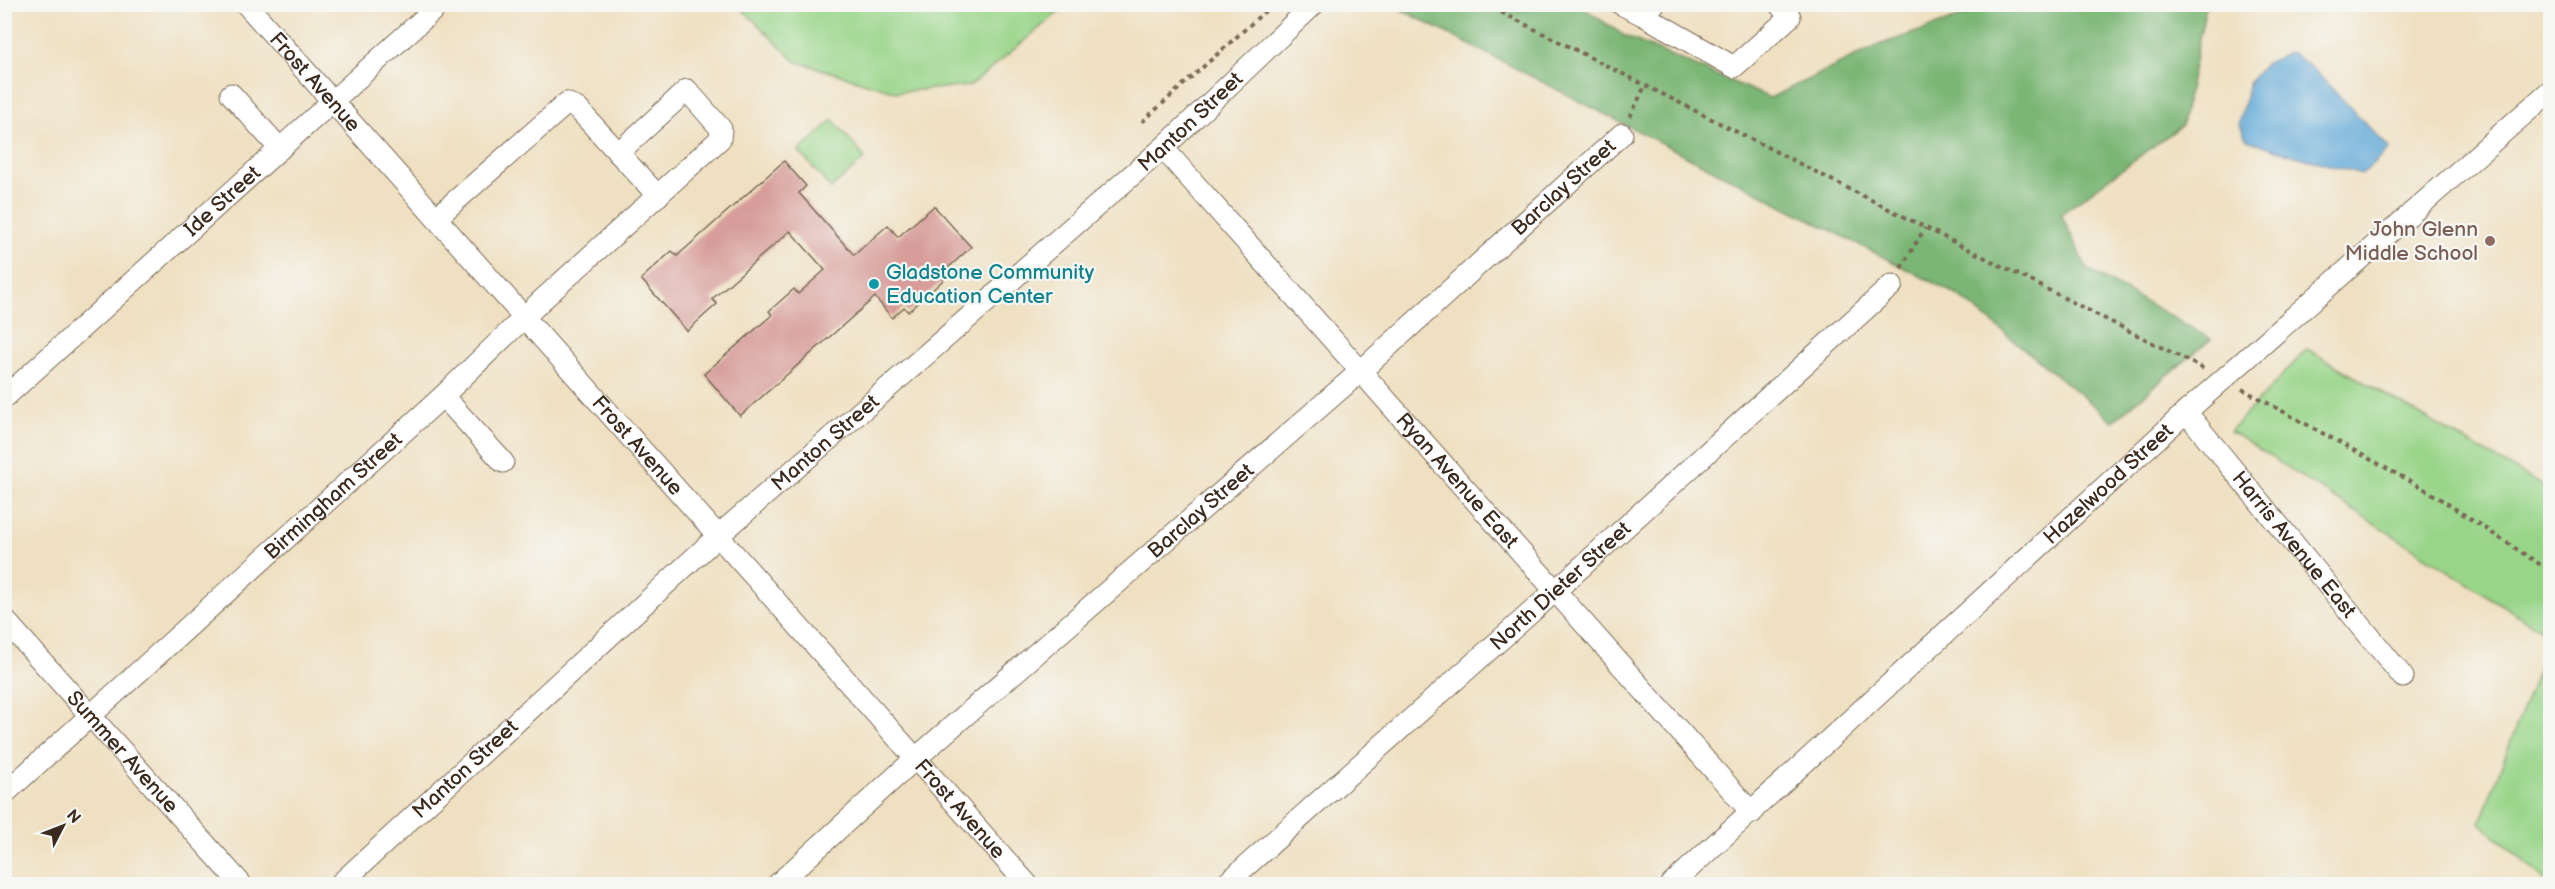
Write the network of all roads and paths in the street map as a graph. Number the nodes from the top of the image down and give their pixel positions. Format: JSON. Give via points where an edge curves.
{"nodes":[{"id":1,"x":246,"y":4,"type":"edge"},
{"id":2,"x":440,"y":4,"type":"edge"},
{"id":3,"x":1273,"y":4,"type":"edge"},
{"id":4,"x":1314,"y":4,"type":"edge"},
{"id":5,"x":1485,"y":4,"type":"edge"},
{"id":6,"x":1621,"y":4,"type":"edge"},
{"id":7,"x":1779,"y":4,"type":"edge"},
{"id":8,"x":1648,"y":10,"type":"edge"},
{"id":9,"x":1645,"y":86,"type":"junction"},
{"id":10,"x":2550,"y":91,"type":"edge"},
{"id":11,"x":231,"y":94,"type":"dead end"},
{"id":12,"x":332,"y":102,"type":"junction"},
{"id":13,"x":1142,"y":122,"type":"dead end"},
{"id":14,"x":1622,"y":134,"type":"joint"},
{"id":15,"x":1163,"y":147,"type":"junction"},
{"id":16,"x":280,"y":149,"type":"junction"},
{"id":17,"x":618,"y":153,"type":"junction"},
{"id":18,"x":658,"y":196,"type":"junction"},
{"id":19,"x":436,"y":218,"type":"junction"},
{"id":20,"x":1925,"y":228,"type":"junction"},
{"id":21,"x":1892,"y":285,"type":"joint"},
{"id":22,"x":525,"y":317,"type":"junction"},
{"id":23,"x":1361,"y":370,"type":"junction"},
{"id":24,"x":2224,"y":378,"type":"junction"},
{"id":25,"x":443,"y":396,"type":"junction"},
{"id":26,"x":4,"y":398,"type":"edge"},
{"id":27,"x":2186,"y":412,"type":"junction"},
{"id":28,"x":503,"y":462,"type":"dead end"},
{"id":29,"x":718,"y":536,"type":"junction"},
{"id":30,"x":2550,"y":572,"type":"edge"},
{"id":31,"x":1555,"y":591,"type":"junction"},
{"id":32,"x":4,"y":619,"type":"edge"},
{"id":33,"x":2403,"y":677,"type":"dead end"},
{"id":34,"x":91,"y":716,"type":"junction"},
{"id":35,"x":915,"y":759,"type":"junction"},
{"id":36,"x":4,"y":794,"type":"edge"},
{"id":37,"x":1752,"y":813,"type":"junction"},
{"id":38,"x":242,"y":885,"type":"edge"},
{"id":39,"x":340,"y":885,"type":"edge"},
{"id":40,"x":778,"y":885,"type":"edge"},
{"id":41,"x":1028,"y":885,"type":"edge"},
{"id":42,"x":1226,"y":885,"type":"edge"},
{"id":43,"x":1672,"y":885,"type":"edge"}],
"edges":[{"from":1,"to":12,"type":"street","name":"Frost Avenue"},
{"from":2,"to":12,"type":"street","name":"Ide Street"},
{"from":3,"to":13,"type":"path"},
{"from":4,"to":15,"type":"street","name":"Manton Street"},
{"from":5,"to":9,"type":"path"},
{"from":6,"to":8,"type":"street"},
{"from":7,"to":8,"type":"street","via":[[1790,17],[1734,67]]},
{"from":9,"to":14,"type":"path"},
{"from":9,"to":20,"type":"path"},
{"from":10,"to":24,"type":"street","name":"Hazelwood Street"},
{"from":11,"to":16,"type":"street"},
{"from":12,"to":16,"type":"street","name":"Ide Street"},
{"from":12,"to":19,"type":"street","name":"Frost Avenue"},
{"from":14,"to":23,"type":"street","name":"Barclay Street"},
{"from":15,"to":23,"type":"street","name":"Ryan Avenue East"},
{"from":15,"to":29,"type":"street","name":"Manton Street"},
{"from":16,"to":26,"type":"street","name":"Ide Street"},
{"from":17,"to":18,"type":"street"},
{"from":17,"to":18,"type":"street","name":"Birmingham Street","via":[[687,90],[721,129],[720,139]]},
{"from":17,"to":19,"type":"street","via":[[574,105],[567,103]]},
{"from":18,"to":22,"type":"street","name":"Birmingham Street"},
{"from":19,"to":22,"type":"street","name":"Frost Avenue"},
{"from":20,"to":21,"type":"path"},
{"from":20,"to":24,"type":"path"},
{"from":21,"to":31,"type":"street","name":"North Dieter Street"},
{"from":22,"to":25,"type":"street","name":"Birmingham Street"},
{"from":22,"to":29,"type":"street","name":"Frost Avenue"},
{"from":23,"to":31,"type":"street","name":"Ryan Avenue East"},
{"from":23,"to":35,"type":"street","name":"Barclay Street"},
{"from":24,"to":27,"type":"street","name":"Hazelwood Street"},
{"from":24,"to":30,"type":"path","via":[[2428,491]]},
{"from":25,"to":28,"type":"street"},
{"from":25,"to":34,"type":"street","name":"Birmingham Street"},
{"from":27,"to":33,"type":"street","name":"Harris Avenue East"},
{"from":27,"to":37,"type":"street","name":"Hazelwood Street"},
{"from":29,"to":35,"type":"street","name":"Frost Avenue"},
{"from":29,"to":39,"type":"street","name":"Manton Street"},
{"from":31,"to":37,"type":"street","name":"Ryan Avenue East"},
{"from":31,"to":42,"type":"street","name":"North Dieter Street"},
{"from":32,"to":34,"type":"street","name":"Summer Avenue"},
{"from":34,"to":36,"type":"street","name":"Birmingham Street"},
{"from":34,"to":38,"type":"street","name":"Summer Avenue"},
{"from":35,"to":40,"type":"street","name":"Barclay Street"},
{"from":35,"to":41,"type":"street","name":"Frost Avenue"},
{"from":37,"to":43,"type":"street","name":"Hazelwood Street"}]}
